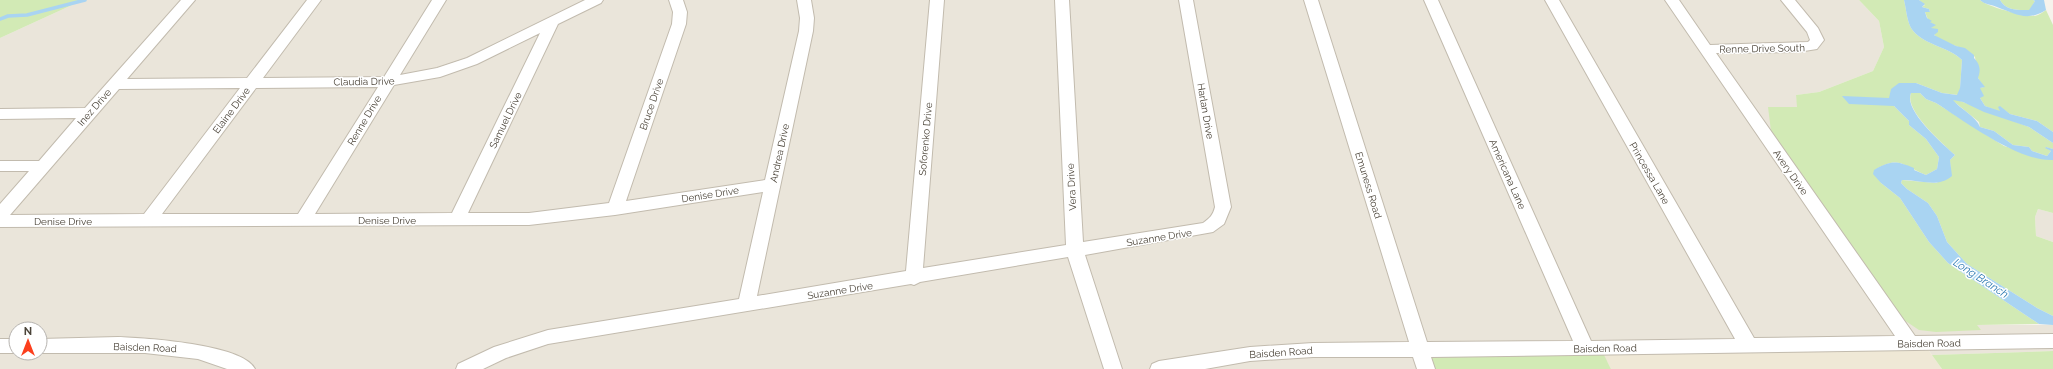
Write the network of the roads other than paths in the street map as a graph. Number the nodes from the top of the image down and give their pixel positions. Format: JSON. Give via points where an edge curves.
{"nodes":[{"id":1,"x":188,"y":0,"type":"edge"},
{"id":2,"x":314,"y":0,"type":"edge"},
{"id":3,"x":439,"y":0,"type":"edge"},
{"id":4,"x":596,"y":0,"type":"edge"},
{"id":5,"x":676,"y":0,"type":"edge"},
{"id":6,"x":804,"y":0,"type":"edge"},
{"id":7,"x":937,"y":0,"type":"edge"},
{"id":8,"x":1062,"y":0,"type":"edge"},
{"id":9,"x":1186,"y":0,"type":"edge"},
{"id":10,"x":1311,"y":0,"type":"edge"},
{"id":11,"x":1431,"y":0,"type":"edge"},
{"id":12,"x":1552,"y":0,"type":"edge"},
{"id":13,"x":1672,"y":0,"type":"edge"},
{"id":14,"x":1788,"y":0,"type":"edge"},
{"id":15,"x":553,"y":20,"type":"junction"},
{"id":16,"x":1706,"y":49,"type":"junction"},
{"id":17,"x":252,"y":82,"type":"junction"},
{"id":18,"x":388,"y":82,"type":"junction"},
{"id":19,"x":115,"y":84,"type":"junction"},
{"id":20,"x":89,"y":113,"type":"junction"},
{"id":21,"x":0,"y":114,"type":"edge"},
{"id":22,"x":0,"y":166,"type":"edge"},
{"id":23,"x":43,"y":166,"type":"junction"},
{"id":24,"x":772,"y":185,"type":"junction"},
{"id":25,"x":615,"y":209,"type":"junction"},
{"id":26,"x":0,"y":214,"type":"edge"},
{"id":27,"x":303,"y":220,"type":"junction"},
{"id":28,"x":458,"y":220,"type":"junction"},
{"id":29,"x":0,"y":221,"type":"edge"},
{"id":30,"x":148,"y":221,"type":"junction"},
{"id":31,"x":1218,"y":222,"type":"joint"},
{"id":32,"x":1075,"y":250,"type":"junction"},
{"id":33,"x":914,"y":278,"type":"junction"},
{"id":34,"x":746,"y":305,"type":"junction"},
{"id":35,"x":2053,"y":341,"type":"edge"},
{"id":36,"x":1910,"y":343,"type":"junction"},
{"id":37,"x":1748,"y":345,"type":"junction"},
{"id":38,"x":48,"y":346,"type":"edge"},
{"id":39,"x":1584,"y":348,"type":"junction"},
{"id":40,"x":1420,"y":350,"type":"junction"},
{"id":41,"x":246,"y":369,"type":"edge"},
{"id":42,"x":464,"y":369,"type":"edge"},
{"id":43,"x":1113,"y":369,"type":"edge"},
{"id":44,"x":1159,"y":369,"type":"edge"},
{"id":45,"x":1426,"y":369,"type":"edge"}],
"edges":[{"from":1,"to":19,"type":"street","name":"Inez Drive"},
{"from":2,"to":17,"type":"street","name":"Elaine Drive"},
{"from":3,"to":18,"type":"street","name":"Renne Drive"},
{"from":4,"to":15,"type":"street","name":"Claudia Drive"},
{"from":5,"to":25,"type":"street","name":"Bruce Drive","via":[[681,15],[679,24]]},
{"from":6,"to":24,"type":"street","name":"Andrea Drive","via":[[806,31]]},
{"from":7,"to":33,"type":"street","name":"Soforenko Drive"},
{"from":8,"to":32,"type":"street","name":"Vera Drive"},
{"from":9,"to":31,"type":"street","name":"Harlan Drive","via":[[1223,207]]},
{"from":10,"to":40,"type":"street","name":"Emuness Road"},
{"from":11,"to":39,"type":"street","name":"Americana Lane"},
{"from":12,"to":37,"type":"street","name":"Princessa Lane"},
{"from":13,"to":16,"type":"street","name":"Avery Drive"},
{"from":14,"to":16,"type":"street","name":"Renne Drive South","via":[[1813,31],[1817,40],[1812,46]]},
{"from":15,"to":18,"type":"street","name":"Claudia Drive","via":[[458,66],[418,78]]},
{"from":15,"to":28,"type":"street","name":"Samuel Drive"},
{"from":16,"to":36,"type":"street","name":"Avery Drive"},
{"from":17,"to":18,"type":"street","name":"Claudia Drive"},
{"from":17,"to":19,"type":"street","name":"Claudia Drive"},
{"from":17,"to":30,"type":"street","name":"Elaine Drive"},
{"from":18,"to":27,"type":"street","name":"Renne Drive"},
{"from":19,"to":20,"type":"street","name":"Inez Drive"},
{"from":20,"to":21,"type":"street"},
{"from":20,"to":23,"type":"street","name":"Inez Drive"},
{"from":22,"to":23,"type":"street"},
{"from":23,"to":26,"type":"street","name":"Inez Drive"},
{"from":24,"to":25,"type":"street","name":"Denise Drive"},
{"from":24,"to":34,"type":"street","name":"Andrea Drive"},
{"from":25,"to":28,"type":"street","name":"Denise Drive","via":[[554,217]]},
{"from":27,"to":28,"type":"street","name":"Denise Drive"},
{"from":27,"to":30,"type":"street","name":"Denise Drive"},
{"from":29,"to":30,"type":"street","name":"Denise Drive"},
{"from":31,"to":32,"type":"street","name":"Suzanne Drive","via":[[1199,231]]},
{"from":32,"to":33,"type":"street","name":"Suzanne Drive"},
{"from":32,"to":43,"type":"street","name":"Vera Drive"},
{"from":33,"to":34,"type":"street","name":"Suzanne Drive"},
{"from":34,"to":42,"type":"street","name":"Suzanne Drive","via":[[548,337],[500,352]]},
{"from":35,"to":36,"type":"street","name":"Baisden Road"},
{"from":36,"to":37,"type":"street","name":"Baisden Road"},
{"from":37,"to":39,"type":"street","name":"Baisden Road"},
{"from":38,"to":41,"type":"street","name":"Baisden Road","via":[[172,347],[218,357]]},
{"from":39,"to":40,"type":"street","name":"Baisden Road"},
{"from":40,"to":44,"type":"street","name":"Baisden Road","via":[[1277,351],[1224,357]]},
{"from":40,"to":45,"type":"street","name":"Emuness Road"}]}
